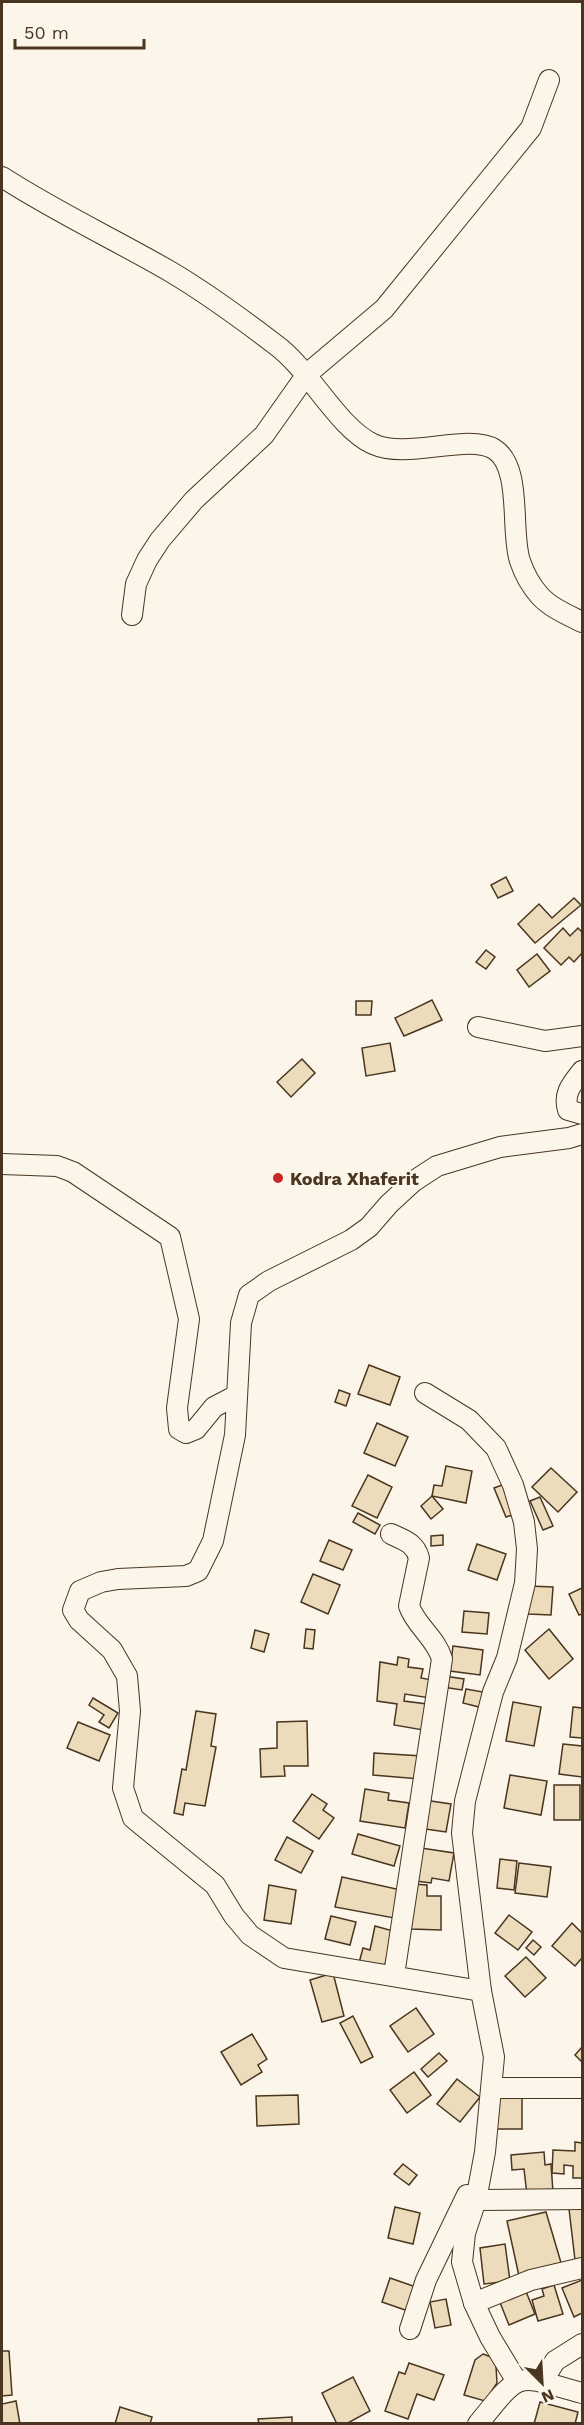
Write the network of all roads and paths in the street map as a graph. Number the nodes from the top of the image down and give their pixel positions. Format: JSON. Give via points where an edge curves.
{"nodes":[{"id":1,"x":549,"y":80,"type":"dead end"},
{"id":2,"x":2,"y":177,"type":"edge"},
{"id":3,"x":307,"y":374,"type":"junction"},
{"id":4,"x":132,"y":615,"type":"dead end"},
{"id":5,"x":582,"y":622,"type":"edge"},
{"id":6,"x":478,"y":1027,"type":"dead end"},
{"id":7,"x":582,"y":1036,"type":"edge"},
{"id":8,"x":582,"y":1071,"type":"edge"},
{"id":9,"x":582,"y":1114,"type":"edge"},
{"id":10,"x":582,"y":1134,"type":"edge"},
{"id":11,"x":2,"y":1164,"type":"edge"},
{"id":12,"x":425,"y":1393,"type":"dead end"},
{"id":13,"x":237,"y":1395,"type":"junction"},
{"id":14,"x":391,"y":1534,"type":"dead end"},
{"id":15,"x":394,"y":1975,"type":"junction"},
{"id":16,"x":481,"y":1991,"type":"junction"},
{"id":17,"x":493,"y":2088,"type":"junction"},
{"id":18,"x":582,"y":2088,"type":"edge"},
{"id":19,"x":480,"y":2179,"type":"junction"},
{"id":20,"x":582,"y":2199,"type":"edge"},
{"id":21,"x":476,"y":2200,"type":"junction"},
{"id":22,"x":582,"y":2268,"type":"edge"},
{"id":23,"x":474,"y":2303,"type":"junction"},
{"id":24,"x":410,"y":2329,"type":"dead end"},
{"id":25,"x":582,"y":2344,"type":"edge"},
{"id":26,"x":516,"y":2380,"type":"junction"},
{"id":27,"x":542,"y":2382,"type":"junction"},
{"id":28,"x":582,"y":2393,"type":"edge"},
{"id":29,"x":478,"y":2424,"type":"edge"}],
"edges":[{"from":1,"to":3,"type":"street","via":[[531,128],[503,166],[384,309]]},
{"from":2,"to":3,"type":"street","via":[[200,290],[279,347]]},
{"from":3,"to":4,"type":"street","via":[[264,435],[194,500],[160,540],[136,584]]},
{"from":3,"to":5,"type":"street","via":[[348,424],[372,444],[410,450],[484,446],[502,456],[512,485],[519,560],[528,580],[541,597]]},
{"from":6,"to":7,"type":"street","via":[[545,1041]]},
{"from":8,"to":9,"type":"street","via":[[565,1094],[568,1110]]},
{"from":10,"to":13,"type":"street","via":[[500,1147],[437,1166],[351,1240],[259,1286],[249,1295],[241,1323]]},
{"from":11,"to":13,"type":"street","via":[[57,1166],[73,1172],[170,1237],[189,1318],[177,1408],[179,1429],[186,1433],[196,1428],[214,1407]]},
{"from":12,"to":16,"type":"street","via":[[469,1420],[496,1448],[513,1485],[527,1549],[525,1582],[507,1658],[493,1692],[465,1801],[462,1833]]},
{"from":13,"to":15,"type":"street","via":[[235,1435],[213,1541],[198,1571],[166,1579],[101,1582],[80,1591],[73,1610],[112,1650],[127,1676],[130,1712],[123,1788],[134,1818],[215,1885],[234,1916],[265,1947],[300,1962]]},
{"from":14,"to":15,"type":"street","via":[[417,1550],[419,1558],[409,1606],[442,1659]]},
{"from":15,"to":16,"type":"street"},
{"from":16,"to":17,"type":"street","via":[[494,2057]]},
{"from":17,"to":18,"type":"street"},
{"from":17,"to":19,"type":"street"},
{"from":19,"to":21,"type":"street"},
{"from":19,"to":24,"type":"street","via":[[464,2199],[426,2280]]},
{"from":20,"to":21,"type":"street"},
{"from":21,"to":23,"type":"street","via":[[465,2233],[462,2262]]},
{"from":22,"to":23,"type":"street","via":[[531,2280]]},
{"from":23,"to":26,"type":"street"},
{"from":25,"to":27,"type":"street","via":[[555,2361]]},
{"from":26,"to":27,"type":"street"},
{"from":26,"to":29,"type":"street"},
{"from":27,"to":28,"type":"street"}]}
